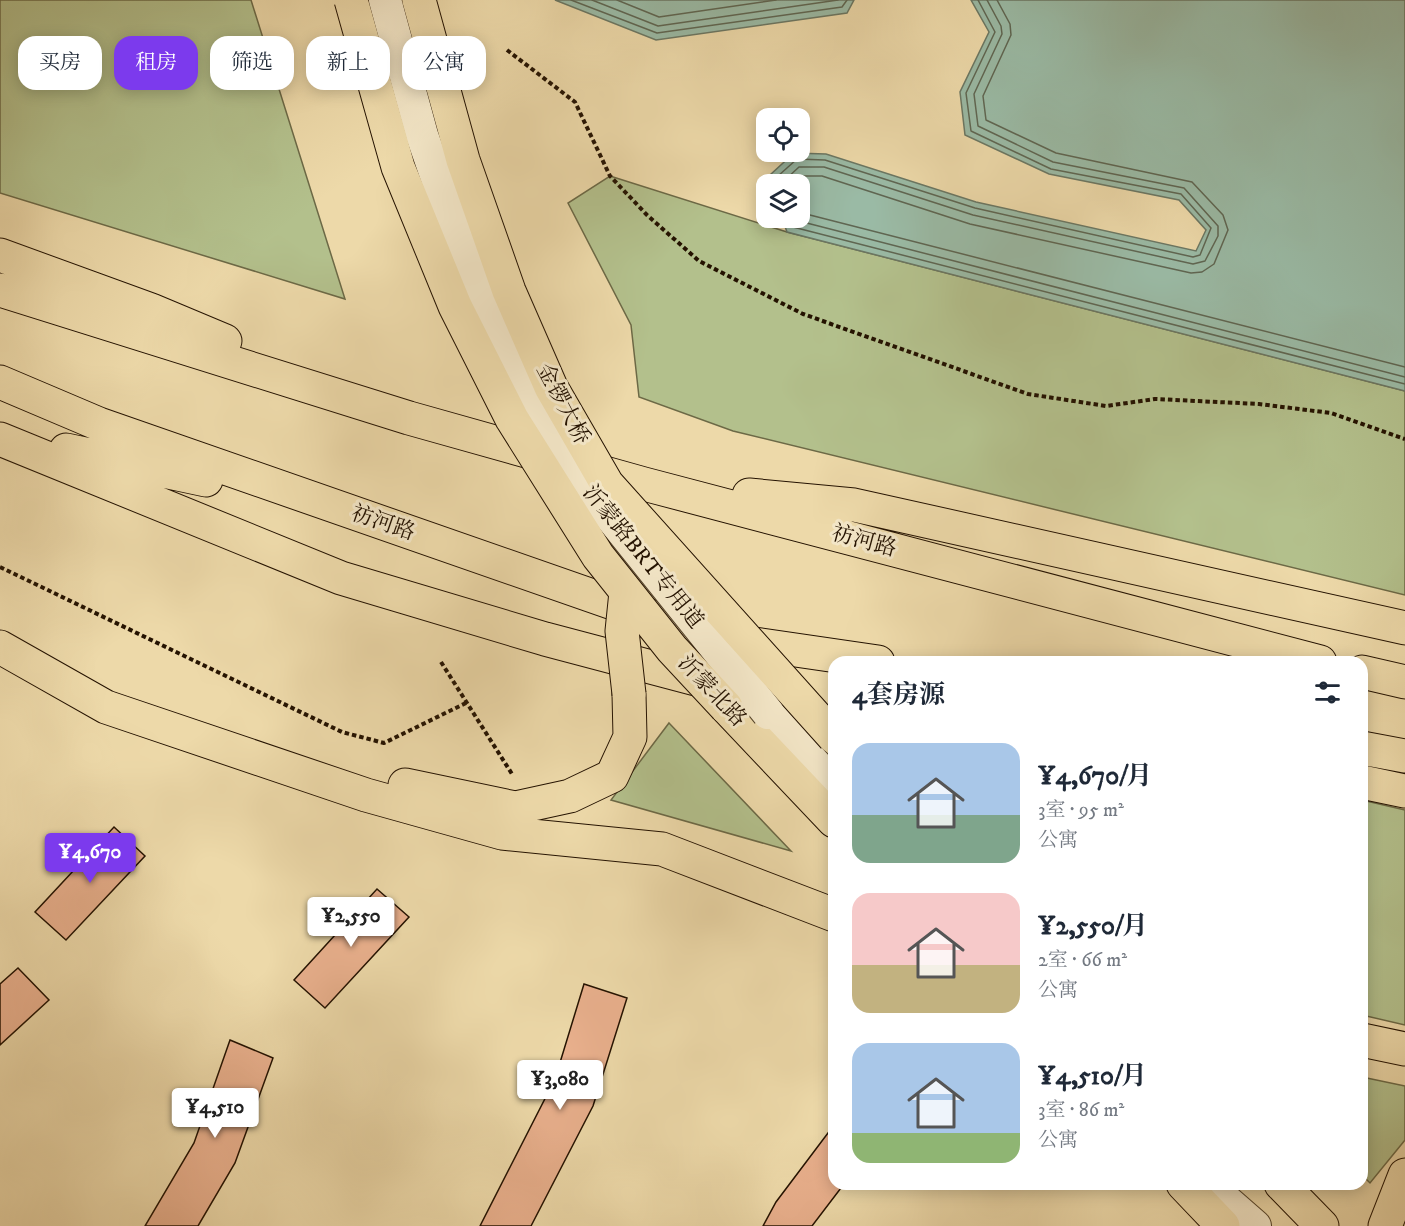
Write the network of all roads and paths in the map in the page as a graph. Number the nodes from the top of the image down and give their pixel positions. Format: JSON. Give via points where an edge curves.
{"nodes":[{"id":1,"x":351,"y":0,"type":"edge"},
{"id":2,"x":385,"y":0,"type":"edge"},
{"id":3,"x":418,"y":0,"type":"edge"},
{"id":4,"x":507,"y":50,"type":"dead end"},
{"id":5,"x":0,"y":255,"type":"edge"},
{"id":6,"x":0,"y":290,"type":"edge"},
{"id":7,"x":0,"y":382,"type":"edge"},
{"id":8,"x":409,"y":418,"type":"junction"},
{"id":9,"x":0,"y":437,"type":"edge"},
{"id":10,"x":1405,"y":438,"type":"edge"},
{"id":11,"x":644,"y":484,"type":"junction"},
{"id":12,"x":344,"y":509,"type":"junction"},
{"id":13,"x":0,"y":567,"type":"edge"},
{"id":14,"x":626,"y":592,"type":"junction"},
{"id":15,"x":1405,"y":628,"type":"edge"},
{"id":16,"x":0,"y":632,"type":"edge"},
{"id":17,"x":713,"y":638,"type":"junction"},
{"id":18,"x":0,"y":646,"type":"edge"},
{"id":19,"x":837,"y":656,"type":"edge"},
{"id":20,"x":1297,"y":656,"type":"edge"},
{"id":21,"x":441,"y":662,"type":"dead end"},
{"id":22,"x":828,"y":665,"type":"edge"},
{"id":23,"x":1368,"y":673,"type":"edge"},
{"id":24,"x":1405,"y":682,"type":"edge"},
{"id":25,"x":466,"y":703,"type":"junction"},
{"id":26,"x":828,"y":709,"type":"edge"},
{"id":27,"x":828,"y":729,"type":"edge"},
{"id":28,"x":1368,"y":748,"type":"edge"},
{"id":29,"x":1405,"y":756,"type":"edge"},
{"id":30,"x":513,"y":776,"type":"dead end"},
{"id":31,"x":828,"y":778,"type":"edge"},
{"id":32,"x":1368,"y":784,"type":"edge"},
{"id":33,"x":1403,"y":790,"type":"edge"},
{"id":34,"x":828,"y":815,"type":"edge"},
{"id":35,"x":828,"y":913,"type":"edge"},
{"id":36,"x":1368,"y":1041,"type":"edge"},
{"id":37,"x":1405,"y":1049,"type":"edge"},
{"id":38,"x":1405,"y":1175,"type":"edge"},
{"id":39,"x":1189,"y":1190,"type":"edge"},
{"id":40,"x":1214,"y":1190,"type":"edge"},
{"id":41,"x":1287,"y":1190,"type":"edge"},
{"id":42,"x":1223,"y":1226,"type":"edge"},
{"id":43,"x":1255,"y":1226,"type":"edge"},
{"id":44,"x":1322,"y":1226,"type":"edge"},
{"id":45,"x":1385,"y":1226,"type":"edge"}],
"edges":[{"from":1,"to":14,"type":"main road","name":"沂蒙北路","bridge":true,"via":[[398,167],[455,306],[512,418],[598,556]]},
{"from":2,"to":31,"type":"lane","name":"沂蒙路BRT专用道","bridge":true,"via":[[422,135],[463,254],[522,386],[558,451],[768,713]]},
{"from":3,"to":27,"type":"main road","name":"金锣大桥","bridge":true,"via":[[463,160],[510,291],[551,387],[607,483]]},
{"from":4,"to":10,"type":"path","via":[[575,102],[610,176],[647,215],[699,261],[803,314],[1028,394],[1106,406],[1155,399],[1331,413]]},
{"from":5,"to":8,"type":"main road","name":"祊河路","via":[[151,309]]},
{"from":6,"to":8,"type":"main road","name":"祊河路"},
{"from":7,"to":12,"type":"main road","name":"祊河路","via":[[99,424]]},
{"from":8,"to":11,"type":"main road","name":"祊河路"},
{"from":9,"to":12,"type":"main road"},
{"from":9,"to":26,"type":"main road","via":[[341,578],[556,642],[789,704]]},
{"from":11,"to":15,"type":"main road","via":[[854,506]]},
{"from":11,"to":20,"type":"main road","name":"祊河路"},
{"from":12,"to":17,"type":"main road","name":"祊河路"},
{"from":13,"to":25,"type":"path","via":[[342,732],[384,742]]},
{"from":14,"to":16,"type":"main road","bridge":true,"via":[[622,631],[630,737],[612,776],[570,796],[515,808],[399,784],[104,691]]},
{"from":14,"to":34,"type":"main road","name":"沂蒙北路","bridge":true,"via":[[672,649]]},
{"from":17,"to":19,"type":"main road","name":"祊河路"},
{"from":17,"to":22,"type":"main road"},
{"from":18,"to":35,"type":"main road","via":[[106,707],[366,795],[502,833],[662,849]]},
{"from":21,"to":25,"type":"path"},
{"from":23,"to":24,"type":"main road"},
{"from":25,"to":30,"type":"path"},
{"from":28,"to":29,"type":"main road"},
{"from":32,"to":33,"type":"main road"},
{"from":36,"to":37,"type":"main road"},
{"from":38,"to":45,"type":"main road"},
{"from":39,"to":42,"type":"main road"},
{"from":40,"to":43,"type":"lane"},
{"from":41,"to":44,"type":"main road"}]}
